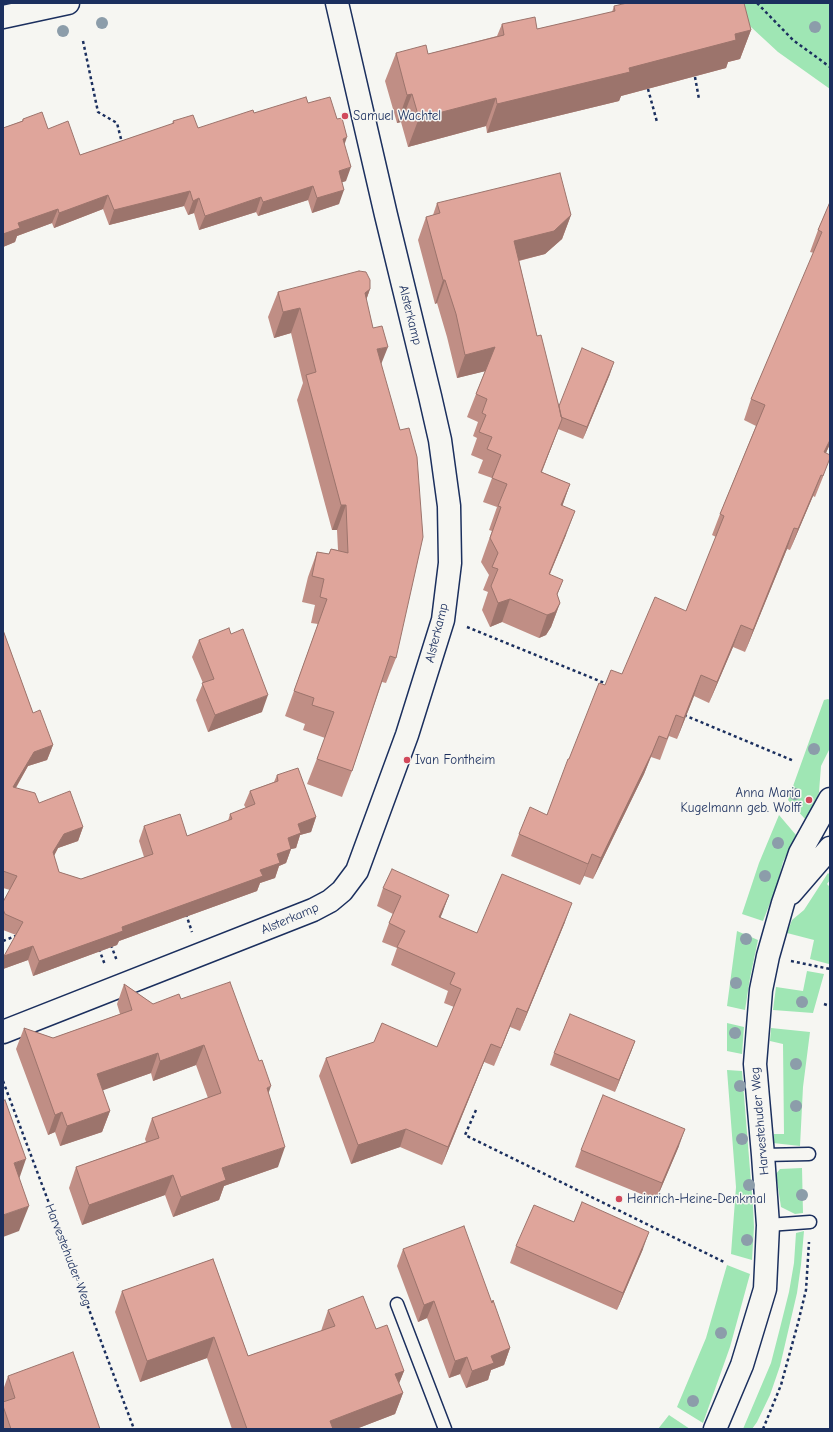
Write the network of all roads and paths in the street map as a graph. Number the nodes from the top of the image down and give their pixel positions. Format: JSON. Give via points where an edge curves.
{"nodes":[{"id":1,"x":68,"y":3,"type":"edge"},
{"id":2,"x":337,"y":3,"type":"edge"},
{"id":3,"x":757,"y":3,"type":"edge"},
{"id":4,"x":3,"y":17,"type":"edge"},
{"id":5,"x":83,"y":41,"type":"dead end"},
{"id":6,"x":830,"y":68,"type":"edge"},
{"id":7,"x":695,"y":77,"type":"edge"},
{"id":8,"x":648,"y":89,"type":"edge"},
{"id":9,"x":699,"y":98,"type":"dead end"},
{"id":10,"x":657,"y":122,"type":"dead end"},
{"id":11,"x":123,"y":147,"type":"edge"},
{"id":12,"x":467,"y":627,"type":"dead end"},
{"id":13,"x":614,"y":687,"type":"edge"},
{"id":14,"x":680,"y":714,"type":"edge"},
{"id":15,"x":794,"y":761,"type":"dead end"},
{"id":16,"x":830,"y":799,"type":"edge"},
{"id":17,"x":830,"y":848,"type":"edge"},
{"id":18,"x":783,"y":903,"type":"junction"},
{"id":19,"x":184,"y":908,"type":"edge"},
{"id":20,"x":191,"y":929,"type":"dead end"},
{"id":21,"x":23,"y":933,"type":"edge"},
{"id":22,"x":3,"y":941,"type":"edge"},
{"id":23,"x":110,"y":942,"type":"edge"},
{"id":24,"x":98,"y":944,"type":"edge"},
{"id":25,"x":768,"y":956,"type":"junction"},
{"id":26,"x":118,"y":962,"type":"dead end"},
{"id":27,"x":105,"y":966,"type":"dead end"},
{"id":28,"x":830,"y":969,"type":"edge"},
{"id":29,"x":824,"y":1004,"type":"dead end"},
{"id":30,"x":830,"y":1006,"type":"edge"},
{"id":31,"x":3,"y":1032,"type":"edge"},
{"id":32,"x":3,"y":1081,"type":"edge"},
{"id":33,"x":476,"y":1110,"type":"dead end"},
{"id":34,"x":809,"y":1154,"type":"dead end"},
{"id":35,"x":764,"y":1155,"type":"junction"},
{"id":36,"x":810,"y":1222,"type":"joint"},
{"id":37,"x":768,"y":1225,"type":"junction"},
{"id":38,"x":724,"y":1262,"type":"dead end"},
{"id":39,"x":397,"y":1304,"type":"dead end"},
{"id":40,"x":134,"y":1429,"type":"edge"},
{"id":41,"x":444,"y":1429,"type":"edge"},
{"id":42,"x":715,"y":1429,"type":"edge"},
{"id":43,"x":763,"y":1429,"type":"edge"}],
"edges":[{"from":1,"to":4,"type":"street"},
{"from":2,"to":31,"type":"street","name":"Alsterkamp","via":[[440,440],[449,506],[450,563],[443,620],[410,727],[357,871],[342,891],[330,901],[313,910]]},
{"from":3,"to":6,"type":"path","via":[[792,40]]},
{"from":5,"to":11,"type":"path","via":[[98,112],[117,122]]},
{"from":7,"to":9,"type":"path"},
{"from":8,"to":10,"type":"path"},
{"from":12,"to":13,"type":"path"},
{"from":14,"to":15,"type":"path"},
{"from":16,"to":18,"type":"street","name":"Harvestehuder Weg","via":[[800,853]]},
{"from":17,"to":18,"type":"street","name":"Harvestehuder Weg"},
{"from":18,"to":25,"type":"street","name":"Harvestehuder Weg"},
{"from":19,"to":20,"type":"path"},
{"from":21,"to":22,"type":"path"},
{"from":23,"to":26,"type":"path"},
{"from":24,"to":27,"type":"path"},
{"from":25,"to":28,"type":"path"},
{"from":25,"to":35,"type":"street","name":"Harvestehuder Weg","via":[[761,990],[755,1064]]},
{"from":29,"to":30,"type":"path"},
{"from":32,"to":40,"type":"path","name":"Harvestehuder Weg"},
{"from":33,"to":38,"type":"path","via":[[465,1135]]},
{"from":34,"to":35,"type":"lane"},
{"from":35,"to":37,"type":"street","name":"Harvestehuder Weg"},
{"from":36,"to":37,"type":"lane"},
{"from":36,"to":43,"type":"path","via":[[806,1290],[781,1386]]},
{"from":37,"to":42,"type":"street","name":"Harvestehuder Weg","via":[[765,1289],[742,1365]]},
{"from":39,"to":41,"type":"lane"}]}
